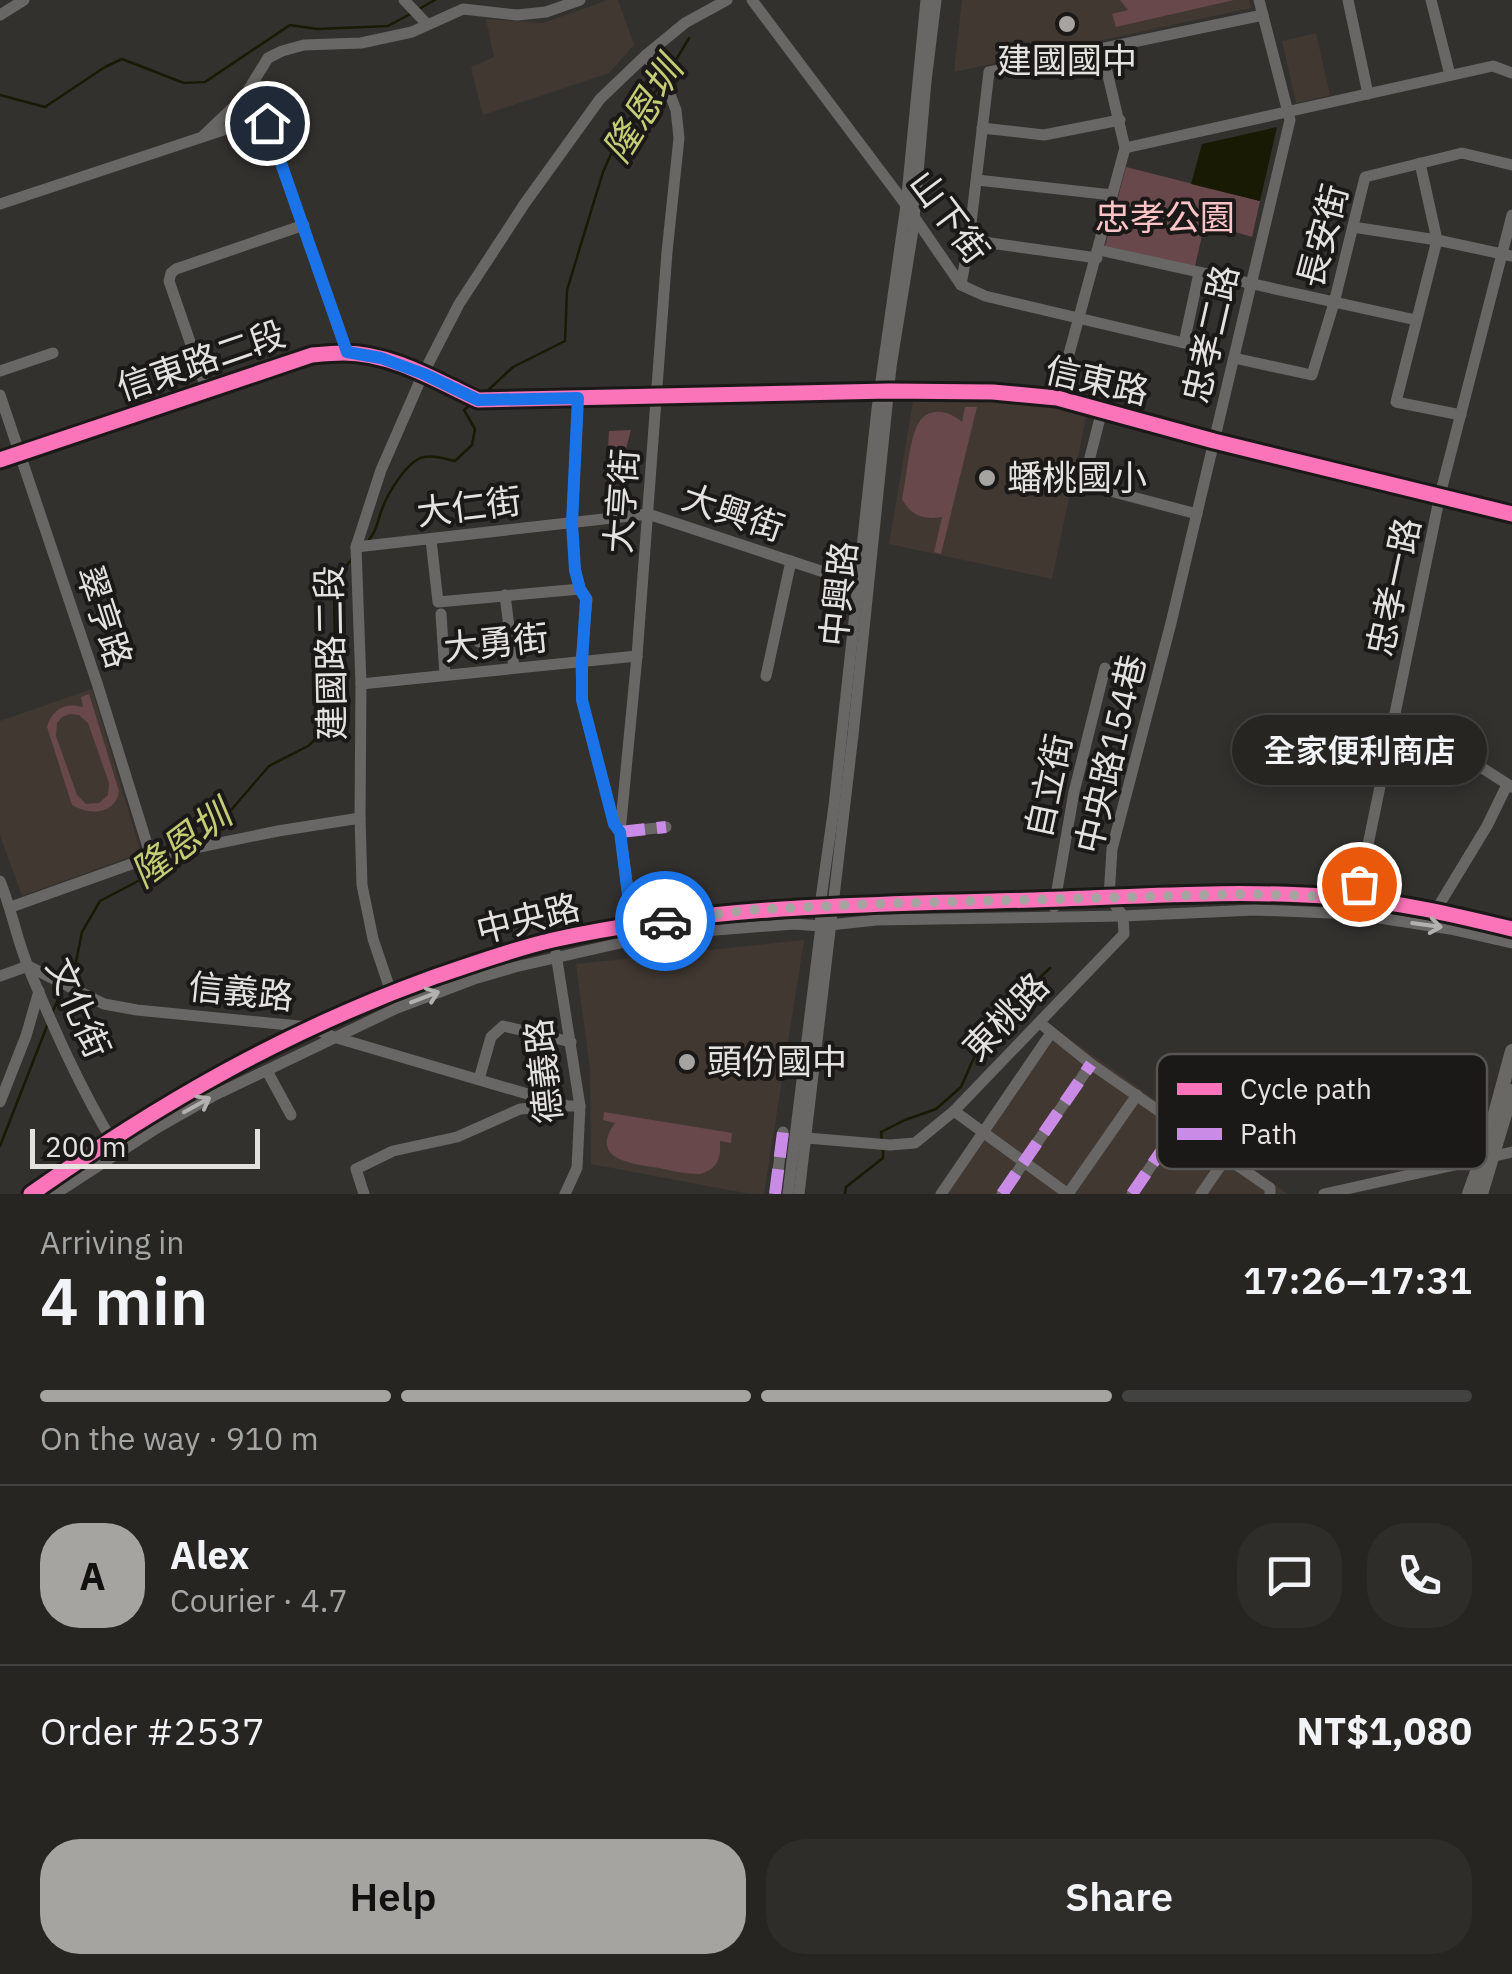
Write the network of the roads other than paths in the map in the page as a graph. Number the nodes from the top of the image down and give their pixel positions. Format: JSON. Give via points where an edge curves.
{"nodes":[{"id":1,"x":24,"y":0,"type":"edge"},
{"id":2,"x":580,"y":0,"type":"edge"},
{"id":3,"x":727,"y":0,"type":"edge"},
{"id":4,"x":752,"y":0,"type":"edge"},
{"id":5,"x":926,"y":0,"type":"edge"},
{"id":6,"x":936,"y":0,"type":"edge"},
{"id":7,"x":1259,"y":0,"type":"edge"},
{"id":8,"x":1348,"y":0,"type":"edge"},
{"id":9,"x":1431,"y":0,"type":"edge"},
{"id":10,"x":416,"y":13,"type":"edge"},
{"id":11,"x":0,"y":15,"type":"edge"},
{"id":12,"x":1263,"y":15,"type":"junction"},
{"id":13,"x":1102,"y":50,"type":"junction"},
{"id":14,"x":646,"y":55,"type":"junction"},
{"id":15,"x":1512,"y":73,"type":"edge"},
{"id":16,"x":1450,"y":75,"type":"junction"},
{"id":17,"x":1368,"y":94,"type":"junction"},
{"id":18,"x":1288,"y":112,"type":"junction"},
{"id":19,"x":1120,"y":120,"type":"junction"},
{"id":20,"x":982,"y":128,"type":"junction"},
{"id":21,"x":200,"y":139,"type":"junction"},
{"id":22,"x":1125,"y":148,"type":"junction"},
{"id":23,"x":1420,"y":163,"type":"junction"},
{"id":24,"x":1512,"y":165,"type":"edge"},
{"id":25,"x":976,"y":180,"type":"junction"},
{"id":26,"x":1112,"y":195,"type":"junction"},
{"id":27,"x":0,"y":204,"type":"edge"},
{"id":28,"x":906,"y":204,"type":"junction"},
{"id":29,"x":1512,"y":215,"type":"edge"},
{"id":30,"x":914,"y":218,"type":"junction"},
{"id":31,"x":304,"y":225,"type":"junction"},
{"id":32,"x":1353,"y":227,"type":"junction"},
{"id":33,"x":969,"y":240,"type":"junction"},
{"id":34,"x":1436,"y":240,"type":"junction"},
{"id":35,"x":1098,"y":254,"type":"junction"},
{"id":36,"x":1507,"y":255,"type":"edge"},
{"id":37,"x":1199,"y":273,"type":"junction"},
{"id":38,"x":1252,"y":284,"type":"junction"},
{"id":39,"x":961,"y":285,"type":"junction"},
{"id":40,"x":1334,"y":304,"type":"junction"},
{"id":41,"x":1080,"y":317,"type":"junction"},
{"id":42,"x":1416,"y":320,"type":"junction"},
{"id":43,"x":53,"y":352,"type":"dead end"},
{"id":44,"x":347,"y":352,"type":"junction"},
{"id":45,"x":1234,"y":358,"type":"junction"},
{"id":46,"x":0,"y":371,"type":"edge"},
{"id":47,"x":424,"y":374,"type":"junction"},
{"id":48,"x":206,"y":391,"type":"junction"},
{"id":49,"x":885,"y":392,"type":"junction"},
{"id":50,"x":0,"y":395,"type":"edge"},
{"id":51,"x":657,"y":397,"type":"junction"},
{"id":52,"x":578,"y":398,"type":"junction"},
{"id":53,"x":1057,"y":398,"type":"junction"},
{"id":54,"x":1102,"y":410,"type":"junction"},
{"id":55,"x":1460,"y":416,"type":"junction"},
{"id":56,"x":1214,"y":440,"type":"junction"},
{"id":57,"x":20,"y":452,"type":"junction"},
{"id":58,"x":0,"y":460,"type":"edge"},
{"id":59,"x":1440,"y":495,"type":"junction"},
{"id":60,"x":648,"y":514,"type":"junction"},
{"id":61,"x":1197,"y":514,"type":"junction"},
{"id":62,"x":1512,"y":514,"type":"edge"},
{"id":63,"x":572,"y":523,"type":"junction"},
{"id":64,"x":430,"y":540,"type":"junction"},
{"id":65,"x":356,"y":547,"type":"junction"},
{"id":66,"x":791,"y":562,"type":"junction"},
{"id":67,"x":857,"y":583,"type":"junction"},
{"id":68,"x":580,"y":589,"type":"junction"},
{"id":69,"x":506,"y":595,"type":"junction"},
{"id":70,"x":439,"y":608,"type":"junction"},
{"id":71,"x":1171,"y":624,"type":"joint"},
{"id":72,"x":511,"y":639,"type":"junction"},
{"id":73,"x":479,"y":642,"type":"dead end"},
{"id":74,"x":637,"y":656,"type":"junction"},
{"id":75,"x":582,"y":662,"type":"junction"},
{"id":76,"x":514,"y":668,"type":"junction"},
{"id":77,"x":1104,"y":668,"type":"dead end"},
{"id":78,"x":445,"y":675,"type":"junction"},
{"id":79,"x":766,"y":676,"type":"dead end"},
{"id":80,"x":361,"y":684,"type":"junction"},
{"id":81,"x":1394,"y":719,"type":"junction"},
{"id":82,"x":1509,"y":786,"type":"edge"},
{"id":83,"x":839,"y":806,"type":"junction"},
{"id":84,"x":360,"y":818,"type":"junction"},
{"id":85,"x":666,"y":826,"type":"dead end"},
{"id":86,"x":620,"y":832,"type":"junction"},
{"id":87,"x":151,"y":857,"type":"junction"},
{"id":88,"x":0,"y":881,"type":"edge"},
{"id":89,"x":1109,"y":897,"type":"junction"},
{"id":90,"x":1054,"y":899,"type":"junction"},
{"id":91,"x":1356,"y":900,"type":"junction"},
{"id":92,"x":827,"y":906,"type":"junction"},
{"id":93,"x":10,"y":907,"type":"junction"},
{"id":94,"x":1436,"y":910,"type":"junction"},
{"id":95,"x":1354,"y":914,"type":"junction"},
{"id":96,"x":1054,"y":916,"type":"junction"},
{"id":97,"x":1123,"y":916,"type":"junction"},
{"id":98,"x":825,"y":925,"type":"junction"},
{"id":99,"x":632,"y":926,"type":"junction"},
{"id":100,"x":1512,"y":929,"type":"edge"},
{"id":101,"x":551,"y":940,"type":"junction"},
{"id":102,"x":1512,"y":944,"type":"edge"},
{"id":103,"x":557,"y":956,"type":"junction"},
{"id":104,"x":28,"y":966,"type":"junction"},
{"id":105,"x":0,"y":976,"type":"edge"},
{"id":106,"x":39,"y":990,"type":"junction"},
{"id":107,"x":391,"y":993,"type":"junction"},
{"id":108,"x":396,"y":1008,"type":"junction"},
{"id":109,"x":1040,"y":1022,"type":"junction"},
{"id":110,"x":309,"y":1028,"type":"junction"},
{"id":111,"x":1051,"y":1033,"type":"junction"},
{"id":112,"x":337,"y":1038,"type":"junction"},
{"id":113,"x":571,"y":1042,"type":"junction"},
{"id":114,"x":1512,"y":1051,"type":"edge"},
{"id":115,"x":1091,"y":1064,"type":"junction"},
{"id":116,"x":267,"y":1071,"type":"junction"},
{"id":117,"x":479,"y":1079,"type":"junction"},
{"id":118,"x":1512,"y":1091,"type":"edge"},
{"id":119,"x":1137,"y":1095,"type":"junction"},
{"id":120,"x":0,"y":1102,"type":"edge"},
{"id":121,"x":574,"y":1106,"type":"junction"},
{"id":122,"x":1157,"y":1109,"type":"edge"},
{"id":123,"x":954,"y":1111,"type":"junction"},
{"id":124,"x":291,"y":1114,"type":"dead end"},
{"id":125,"x":982,"y":1132,"type":"junction"},
{"id":126,"x":794,"y":1136,"type":"junction"},
{"id":127,"x":111,"y":1139,"type":"junction"},
{"id":128,"x":119,"y":1152,"type":"junction"},
{"id":129,"x":1512,"y":1152,"type":"edge"},
{"id":130,"x":1157,"y":1157,"type":"edge"},
{"id":131,"x":1488,"y":1157,"type":"junction"},
{"id":132,"x":1024,"y":1162,"type":"junction"},
{"id":133,"x":1487,"y":1162,"type":"edge"},
{"id":134,"x":1218,"y":1169,"type":"edge"},
{"id":135,"x":1242,"y":1169,"type":"edge"},
{"id":136,"x":1435,"y":1169,"type":"edge"},
{"id":137,"x":1482,"y":1169,"type":"edge"},
{"id":138,"x":1486,"y":1169,"type":"edge"},
{"id":139,"x":32,"y":1194,"type":"edge"},
{"id":140,"x":55,"y":1194,"type":"edge"},
{"id":141,"x":364,"y":1194,"type":"edge"},
{"id":142,"x":565,"y":1194,"type":"edge"},
{"id":143,"x":775,"y":1194,"type":"edge"},
{"id":144,"x":788,"y":1194,"type":"edge"},
{"id":145,"x":798,"y":1194,"type":"edge"},
{"id":146,"x":940,"y":1194,"type":"edge"},
{"id":147,"x":1002,"y":1194,"type":"edge"},
{"id":148,"x":1068,"y":1194,"type":"edge"},
{"id":149,"x":1132,"y":1194,"type":"edge"},
{"id":150,"x":1201,"y":1194,"type":"edge"},
{"id":151,"x":1270,"y":1194,"type":"edge"},
{"id":152,"x":1324,"y":1194,"type":"edge"},
{"id":153,"x":1469,"y":1194,"type":"edge"},
{"id":154,"x":1481,"y":1194,"type":"edge"}],
"edges":[{"from":1,"to":11,"type":"street"},
{"from":2,"to":10,"type":"street","via":[[517,15],[474,8]]},
{"from":3,"to":14,"type":"street","name":"建國路二段"},
{"from":4,"to":28,"type":"street","name":"山下街"},
{"from":5,"to":28,"type":"street","name":"中興路"},
{"from":6,"to":30,"type":"street","name":"中興路"},
{"from":7,"to":12,"type":"street","name":"忠孝二路"},
{"from":8,"to":17,"type":"street"},
{"from":9,"to":16,"type":"street"},
{"from":10,"to":21,"type":"street","via":[[412,32],[304,45],[268,58],[244,97]]},
{"from":12,"to":13,"type":"street"},
{"from":12,"to":18,"type":"street","name":"忠孝二路"},
{"from":13,"to":19,"type":"street"},
{"from":13,"to":20,"type":"street","via":[[989,72]]},
{"from":14,"to":47,"type":"street","name":"建國路二段","via":[[600,99],[526,203],[459,304]]},
{"from":14,"to":51,"type":"street","name":"大亨街","via":[[676,110],[679,138]]},
{"from":15,"to":16,"type":"street","via":[[1493,66]]},
{"from":16,"to":17,"type":"street"},
{"from":17,"to":18,"type":"street"},
{"from":18,"to":22,"type":"street"},
{"from":18,"to":38,"type":"street","name":"忠孝二路"},
{"from":19,"to":20,"type":"street","via":[[1044,135]]},
{"from":19,"to":22,"type":"street"},
{"from":20,"to":25,"type":"street"},
{"from":21,"to":27,"type":"street"},
{"from":21,"to":31,"type":"street","via":[[260,118],[267,123]]},
{"from":22,"to":26,"type":"street"},
{"from":23,"to":24,"type":"street","name":"長安街","via":[[1462,153]]},
{"from":23,"to":32,"type":"street","name":"長安街","via":[[1365,177]]},
{"from":23,"to":34,"type":"street"},
{"from":25,"to":26,"type":"street"},
{"from":25,"to":33,"type":"street"},
{"from":26,"to":35,"type":"street"},
{"from":28,"to":30,"type":"street","name":"山下街"},
{"from":28,"to":49,"type":"street","name":"中興路"},
{"from":29,"to":36,"type":"street","name":"忠孝一路"},
{"from":30,"to":39,"type":"street","name":"山下街"},
{"from":30,"to":49,"type":"street","name":"中興路"},
{"from":31,"to":44,"type":"street"},
{"from":31,"to":48,"type":"street","via":[[171,274]]},
{"from":32,"to":34,"type":"street"},
{"from":32,"to":40,"type":"street","name":"長安街"},
{"from":33,"to":35,"type":"street"},
{"from":33,"to":39,"type":"street"},
{"from":34,"to":36,"type":"street"},
{"from":34,"to":42,"type":"street"},
{"from":35,"to":37,"type":"street"},
{"from":35,"to":41,"type":"street"},
{"from":36,"to":55,"type":"street","name":"忠孝一路"},
{"from":37,"to":38,"type":"street"},
{"from":37,"to":41,"type":"street","name":"山下街","via":[[1184,343]]},
{"from":38,"to":40,"type":"street"},
{"from":38,"to":45,"type":"street","name":"忠孝二路"},
{"from":39,"to":41,"type":"street","name":"山下街"},
{"from":40,"to":42,"type":"street"},
{"from":40,"to":45,"type":"street","name":"長安街","via":[[1312,375]]},
{"from":41,"to":53,"type":"street"},
{"from":42,"to":55,"type":"street","via":[[1396,402]]},
{"from":43,"to":46,"type":"street"},
{"from":44,"to":47,"type":"street","name":"信東路二段"},
{"from":44,"to":48,"type":"street","name":"信東路二段","via":[[312,355]]},
{"from":45,"to":56,"type":"street","name":"忠孝二路"},
{"from":47,"to":52,"type":"street","name":"信東路二段","via":[[477,400]]},
{"from":47,"to":65,"type":"street","name":"建國路二段"},
{"from":48,"to":57,"type":"street","name":"信東路二段"},
{"from":49,"to":51,"type":"street","name":"信東路"},
{"from":49,"to":53,"type":"street","name":"信東路"},
{"from":49,"to":67,"type":"street","name":"中興路"},
{"from":49,"to":83,"type":"street","name":"中興路"},
{"from":50,"to":57,"type":"street","name":"翠亨路"},
{"from":51,"to":52,"type":"street","name":"信東路二段"},
{"from":51,"to":60,"type":"street","name":"大亨街"},
{"from":52,"to":63,"type":"street"},
{"from":53,"to":54,"type":"street","name":"信東路"},
{"from":54,"to":56,"type":"street","name":"信東路"},
{"from":54,"to":61,"type":"street","via":[[1087,469],[1090,483]]},
{"from":55,"to":59,"type":"street","name":"忠孝一路"},
{"from":56,"to":59,"type":"street","name":"信東路"},
{"from":56,"to":61,"type":"street","name":"忠孝二路"},
{"from":57,"to":58,"type":"street","name":"信東路二段"},
{"from":57,"to":87,"type":"street","name":"翠亨路"},
{"from":59,"to":62,"type":"street","name":"信東路"},
{"from":59,"to":81,"type":"street","name":"忠孝一路"},
{"from":60,"to":63,"type":"street","name":"大仁街"},
{"from":60,"to":66,"type":"street","name":"大興街"},
{"from":60,"to":74,"type":"street","name":"大亨街"},
{"from":61,"to":71,"type":"street","name":"忠孝二路"},
{"from":63,"to":64,"type":"street","name":"大仁街"},
{"from":63,"to":68,"type":"street"},
{"from":64,"to":65,"type":"street","name":"大仁街"},
{"from":64,"to":70,"type":"street"},
{"from":65,"to":80,"type":"street","name":"建國路二段"},
{"from":66,"to":67,"type":"street","name":"大興街"},
{"from":66,"to":79,"type":"street"},
{"from":67,"to":83,"type":"street","name":"中興路"},
{"from":68,"to":69,"type":"street"},
{"from":68,"to":75,"type":"street","via":[[586,599]]},
{"from":69,"to":70,"type":"street"},
{"from":69,"to":72,"type":"street"},
{"from":70,"to":78,"type":"street"},
{"from":71,"to":89,"type":"street","name":"中央路154巷","via":[[1112,849]]},
{"from":72,"to":73,"type":"street"},
{"from":72,"to":76,"type":"street"},
{"from":74,"to":75,"type":"street","name":"大勇街"},
{"from":74,"to":86,"type":"street","name":"大亨街"},
{"from":75,"to":76,"type":"street","name":"大勇街"},
{"from":75,"to":86,"type":"street","via":[[582,700]]},
{"from":76,"to":78,"type":"street","name":"大勇街"},
{"from":77,"to":90,"type":"street","name":"自立街"},
{"from":78,"to":80,"type":"street","name":"大勇街"},
{"from":80,"to":84,"type":"street","name":"建國路二段"},
{"from":81,"to":82,"type":"street","via":[[1420,728]]},
{"from":81,"to":91,"type":"street","name":"忠孝一路"},
{"from":82,"to":94,"type":"street"},
{"from":83,"to":92,"type":"street","name":"中興路"},
{"from":84,"to":87,"type":"street"},
{"from":84,"to":107,"type":"street","name":"建國路二段","via":[[362,885]]},
{"from":85,"to":86,"type":"street"},
{"from":86,"to":99,"type":"street","name":"大亨街"},
{"from":87,"to":93,"type":"street"},
{"from":88,"to":93,"type":"street","name":"文化街"},
{"from":89,"to":90,"type":"street","name":"中央路"},
{"from":89,"to":91,"type":"street","name":"中央路"},
{"from":89,"to":97,"type":"street"},
{"from":90,"to":92,"type":"street","name":"中央路"},
{"from":90,"to":96,"type":"street","name":"自立街"},
{"from":91,"to":94,"type":"street","name":"中央路"},
{"from":91,"to":95,"type":"street","name":"忠孝一路"},
{"from":92,"to":98,"type":"street","name":"中興路"},
{"from":92,"to":99,"type":"street","name":"中央路"},
{"from":93,"to":104,"type":"street","name":"文化街"},
{"from":94,"to":100,"type":"street","name":"中央路"},
{"from":95,"to":97,"type":"street","name":"中央路"},
{"from":95,"to":102,"type":"street","name":"中央路","one_way":true},
{"from":96,"to":97,"type":"street","name":"中央路"},
{"from":96,"to":98,"type":"street","name":"中央路"},
{"from":97,"to":109,"type":"street","name":"東桃路","via":[[1124,934]]},
{"from":98,"to":103,"type":"street","name":"中央路","via":[[703,932]]},
{"from":98,"to":126,"type":"street","name":"中興路"},
{"from":99,"to":101,"type":"street","name":"中央路"},
{"from":101,"to":103,"type":"street","name":"德義路"},
{"from":101,"to":107,"type":"street","name":"中央路"},
{"from":108,"to":103,"type":"street","name":"中央路","one_way":true},
{"from":103,"to":113,"type":"street","name":"德義路"},
{"from":104,"to":105,"type":"street"},
{"from":104,"to":106,"type":"street","name":"文化街"},
{"from":104,"to":110,"type":"street","name":"信義路","via":[[104,1004]]},
{"from":106,"to":120,"type":"street"},
{"from":106,"to":127,"type":"street","name":"文化街"},
{"from":107,"to":108,"type":"street","name":"建國路二段"},
{"from":107,"to":110,"type":"street","name":"中央路"},
{"from":108,"to":112,"type":"street","name":"中央路"},
{"from":109,"to":111,"type":"street"},
{"from":109,"to":123,"type":"street","name":"東桃路"},
{"from":110,"to":112,"type":"street","name":"信義路"},
{"from":110,"to":127,"type":"street","name":"中央路"},
{"from":111,"to":115,"type":"street"},
{"from":111,"to":125,"type":"street"},
{"from":112,"to":116,"type":"street","name":"中央路"},
{"from":112,"to":117,"type":"street","name":"信義路"},
{"from":113,"to":117,"type":"street","via":[[503,1026],[492,1037]]},
{"from":113,"to":121,"type":"street","name":"德義路"},
{"from":114,"to":131,"type":"main road"},
{"from":115,"to":119,"type":"street"},
{"from":115,"to":132,"type":"street"},
{"from":116,"to":124,"type":"street"},
{"from":128,"to":116,"type":"street","name":"中央路","one_way":true},
{"from":117,"to":121,"type":"street","name":"信義路"},
{"from":118,"to":131,"type":"main road"},
{"from":119,"to":122,"type":"street"},
{"from":119,"to":148,"type":"street"},
{"from":121,"to":141,"type":"street","via":[[520,1109],[456,1137],[393,1151],[356,1169]]},
{"from":121,"to":142,"type":"street","name":"德義路","via":[[577,1168]]},
{"from":123,"to":125,"type":"street"},
{"from":123,"to":126,"type":"street","name":"東桃路","via":[[915,1143]]},
{"from":125,"to":132,"type":"street"},
{"from":125,"to":146,"type":"street"},
{"from":126,"to":143,"type":"street"},
{"from":126,"to":144,"type":"street","name":"中興路"},
{"from":126,"to":145,"type":"street","name":"中興路"},
{"from":127,"to":128,"type":"street","name":"文化街"},
{"from":127,"to":139,"type":"street","name":"中央路"},
{"from":128,"to":140,"type":"street","name":"中央路"},
{"from":129,"to":131,"type":"street"},
{"from":130,"to":149,"type":"street"},
{"from":131,"to":133,"type":"main road"},
{"from":132,"to":147,"type":"street"},
{"from":132,"to":148,"type":"street"},
{"from":134,"to":150,"type":"street"},
{"from":135,"to":151,"type":"street"},
{"from":136,"to":152,"type":"street"},
{"from":137,"to":153,"type":"main road"},
{"from":138,"to":154,"type":"main road"}]}
